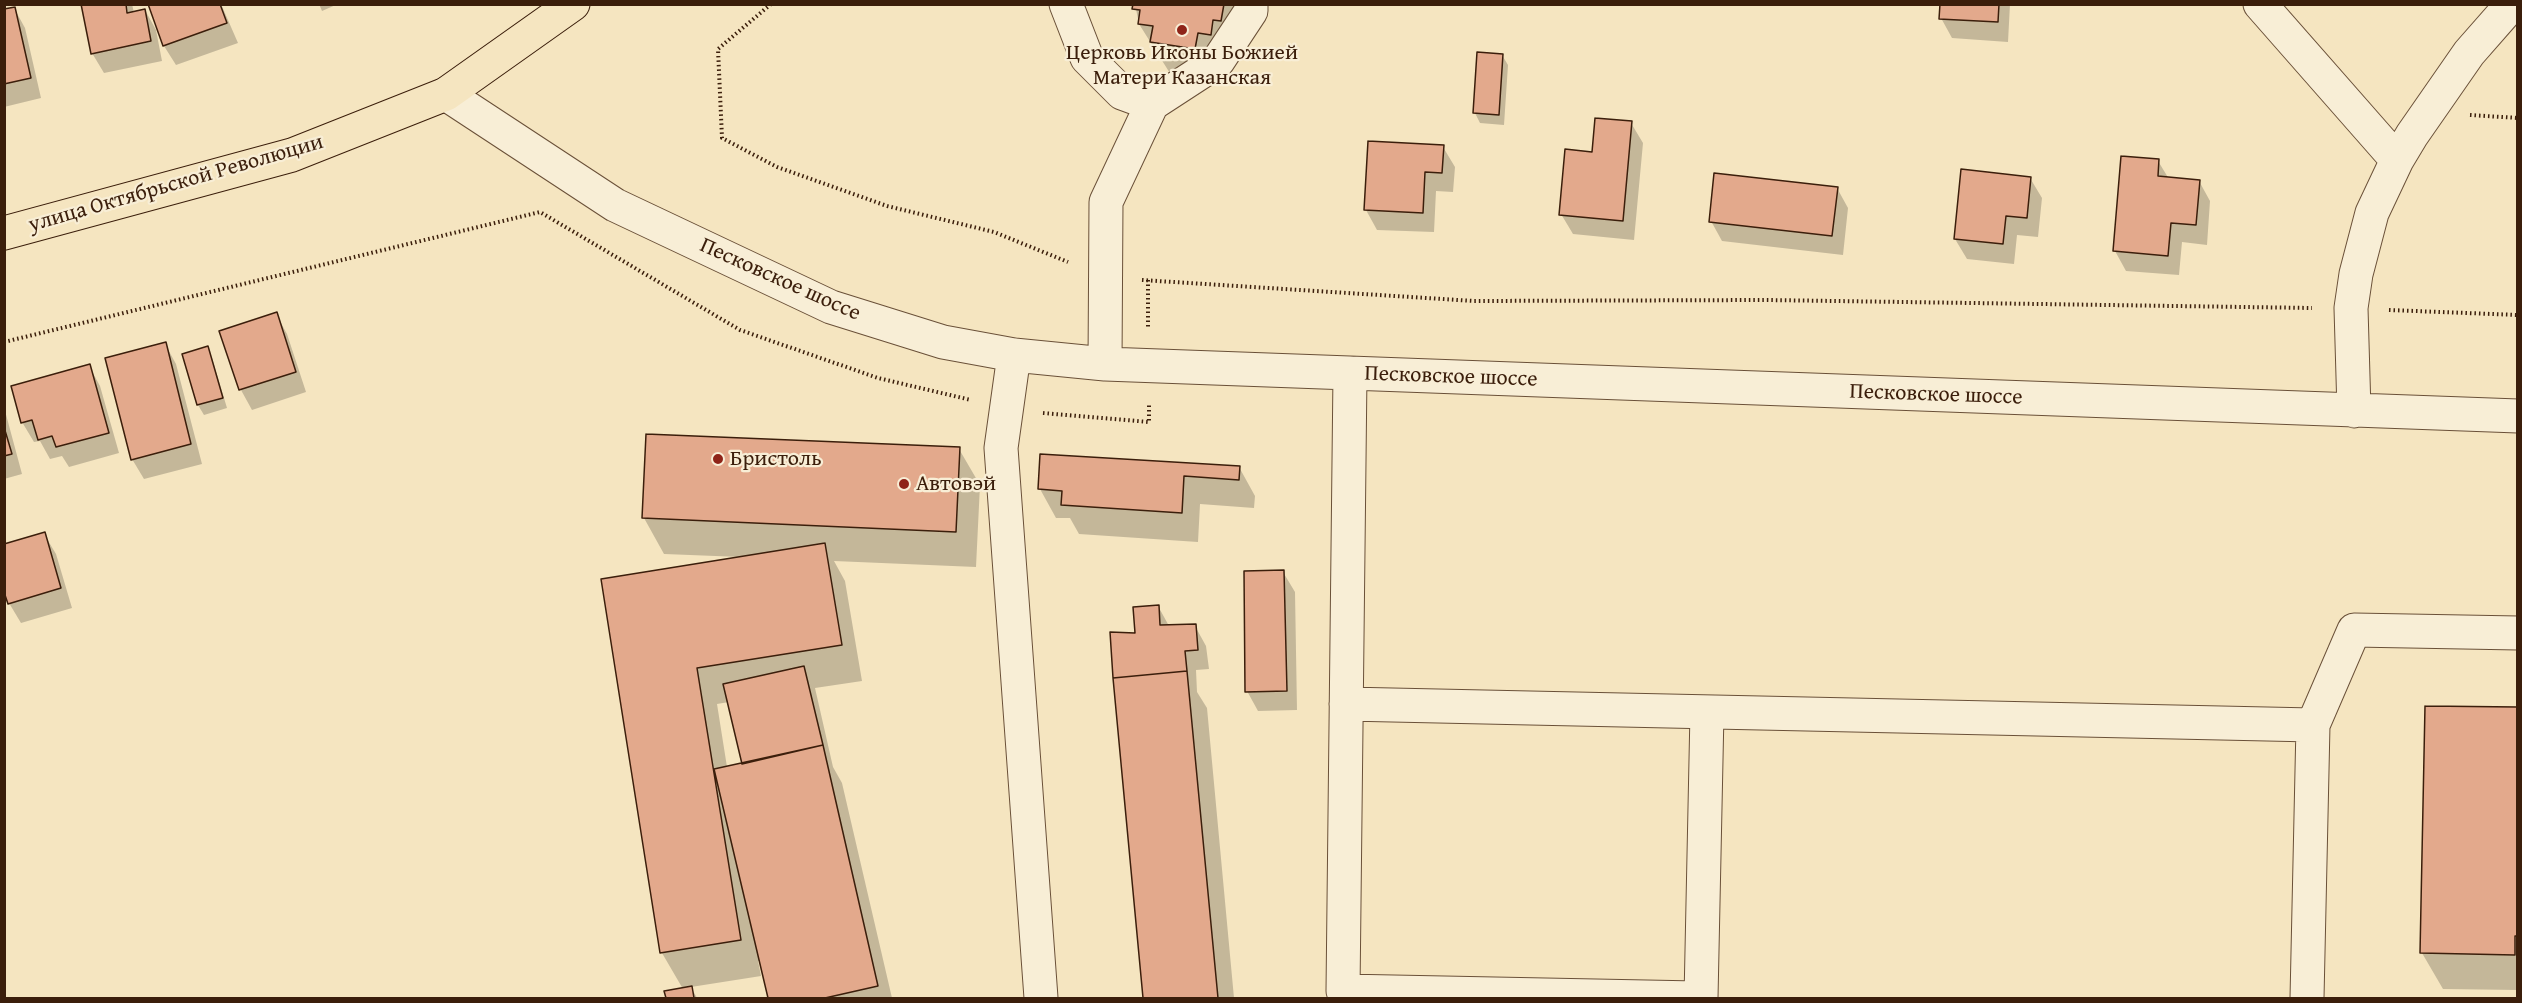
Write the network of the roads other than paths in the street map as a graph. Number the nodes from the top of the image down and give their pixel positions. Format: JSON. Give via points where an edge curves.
{"nodes":[{"id":1,"x":573,"y":4,"type":"edge"},
{"id":2,"x":1066,"y":4,"type":"edge"},
{"id":3,"x":1251,"y":4,"type":"edge"},
{"id":4,"x":2260,"y":4,"type":"edge"},
{"id":5,"x":2512,"y":4,"type":"edge"},
{"id":6,"x":446,"y":94,"type":"junction"},
{"id":7,"x":1152,"y":104,"type":"junction"},
{"id":8,"x":2397,"y":160,"type":"junction"},
{"id":9,"x":4,"y":233,"type":"edge"},
{"id":10,"x":1014,"y":355,"type":"junction"},
{"id":11,"x":1105,"y":364,"type":"junction"},
{"id":12,"x":1350,"y":373,"type":"junction"},
{"id":13,"x":2354,"y":411,"type":"junction"},
{"id":14,"x":2517,"y":416,"type":"edge"},
{"id":15,"x":2517,"y":633,"type":"edge"},
{"id":16,"x":1346,"y":704,"type":"junction"},
{"id":17,"x":1707,"y":712,"type":"junction"},
{"id":18,"x":2313,"y":724,"type":"junction"},
{"id":19,"x":1041,"y":999,"type":"edge"},
{"id":20,"x":1696,"y":999,"type":"edge"},
{"id":21,"x":1701,"y":999,"type":"edge"},
{"id":22,"x":2307,"y":999,"type":"edge"}],
"edges":[{"from":1,"to":6,"type":"main road","name":"улица Октябрьской Революции"},
{"from":2,"to":7,"type":"street","via":[[1087,58],[1122,93]]},
{"from":3,"to":7,"type":"street","via":[[1251,11],[1218,61]]},
{"from":4,"to":8,"type":"street"},
{"from":5,"to":8,"type":"street","via":[[2469,53]]},
{"from":6,"to":9,"type":"main road","name":"улица Октябрьской Революции","via":[[292,155]]},
{"from":6,"to":10,"type":"street","name":"Песковское шоссе","via":[[615,206],[831,307],[943,342]]},
{"from":7,"to":11,"type":"street","via":[[1106,202]]},
{"from":8,"to":13,"type":"street","via":[[2372,213],[2351,308]]},
{"from":10,"to":11,"type":"street","name":"Песковское шоссе"},
{"from":10,"to":19,"type":"street","via":[[1001,448]]},
{"from":11,"to":12,"type":"street","name":"Песковское шоссе"},
{"from":12,"to":13,"type":"street","name":"Песковское шоссе"},
{"from":12,"to":16,"type":"street"},
{"from":13,"to":14,"type":"street","name":"Песковское шоссе"},
{"from":15,"to":18,"type":"street","via":[[2354,630]]},
{"from":16,"to":17,"type":"street"},
{"from":16,"to":20,"type":"street","via":[[1343,991]]},
{"from":17,"to":18,"type":"street"},
{"from":17,"to":21,"type":"street"},
{"from":18,"to":22,"type":"street"}]}
